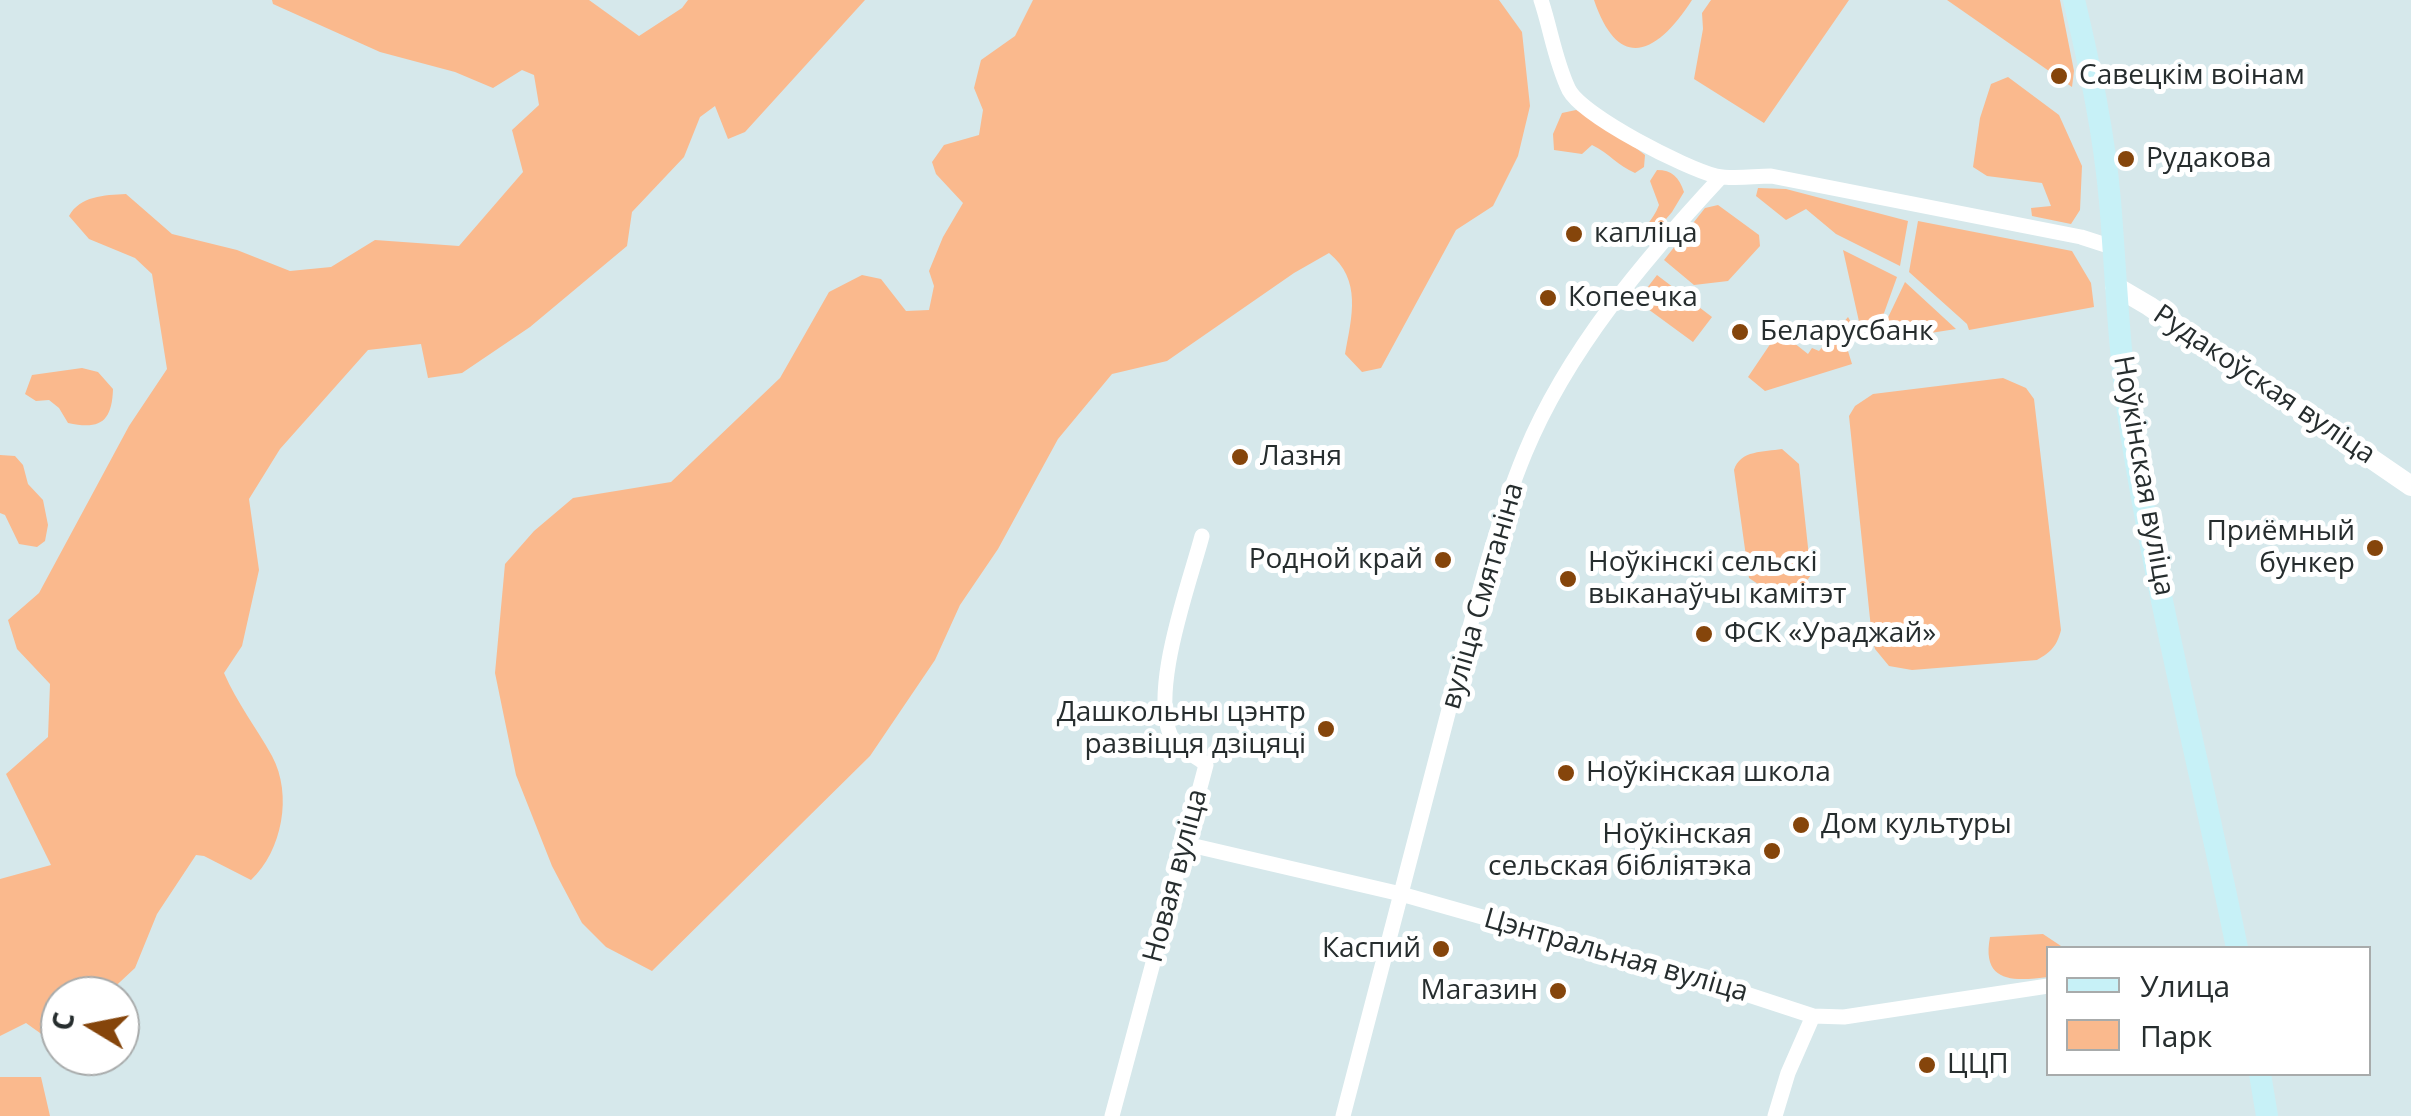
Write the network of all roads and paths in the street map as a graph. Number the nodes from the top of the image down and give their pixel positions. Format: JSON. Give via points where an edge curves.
{"nodes":[{"id":1,"x":1542,"y":0,"type":"edge"},
{"id":2,"x":2074,"y":0,"type":"edge"},
{"id":3,"x":1721,"y":177,"type":"junction"},
{"id":4,"x":2112,"y":246,"type":"junction"},
{"id":5,"x":2115,"y":286,"type":"junction"},
{"id":6,"x":2411,"y":486,"type":"edge"},
{"id":7,"x":1202,"y":536,"type":"dead end"},
{"id":8,"x":1186,"y":844,"type":"junction"},
{"id":9,"x":1401,"y":894,"type":"junction"},
{"id":10,"x":2236,"y":946,"type":"edge"},
{"id":11,"x":2046,"y":986,"type":"edge"},
{"id":12,"x":1813,"y":1016,"type":"junction"},
{"id":13,"x":2260,"y":1076,"type":"edge"},
{"id":14,"x":1112,"y":1116,"type":"edge"},
{"id":15,"x":1343,"y":1116,"type":"edge"},
{"id":16,"x":1776,"y":1116,"type":"edge"},
{"id":17,"x":2267,"y":1116,"type":"edge"}],
"edges":[{"from":1,"to":3,"type":"street","via":[[1571,94],[1661,154]]},
{"from":2,"to":4,"type":"main road","name":"Ноўкінская вуліца","via":[[2098,102]]},
{"from":3,"to":4,"type":"street","via":[[1771,176]]},
{"from":3,"to":9,"type":"street","name":"вуліца Смятаніна","via":[[1624,290],[1565,376],[1525,453],[1480,594]]},
{"from":4,"to":5,"type":"main road","name":"Ноўкінская вуліца"},
{"from":5,"to":6,"type":"street","name":"Рудакоўская вуліца"},
{"from":5,"to":10,"type":"main road","name":"Ноўкінская вуліца","via":[[2132,434]]},
{"from":7,"to":8,"type":"street","name":"Новая вуліца","via":[[1165,672],[1166,724],[1176,746],[1206,765]]},
{"from":8,"to":9,"type":"street","name":"Цэнтральная вуліца"},
{"from":8,"to":14,"type":"street","name":"Новая вуліца"},
{"from":9,"to":12,"type":"street","name":"Цэнтральная вуліца"},
{"from":9,"to":15,"type":"street","name":"вуліца Смятаніна"},
{"from":11,"to":12,"type":"street","name":"Цэнтральная вуліца"},
{"from":12,"to":16,"type":"street"},
{"from":13,"to":17,"type":"main road"}]}
